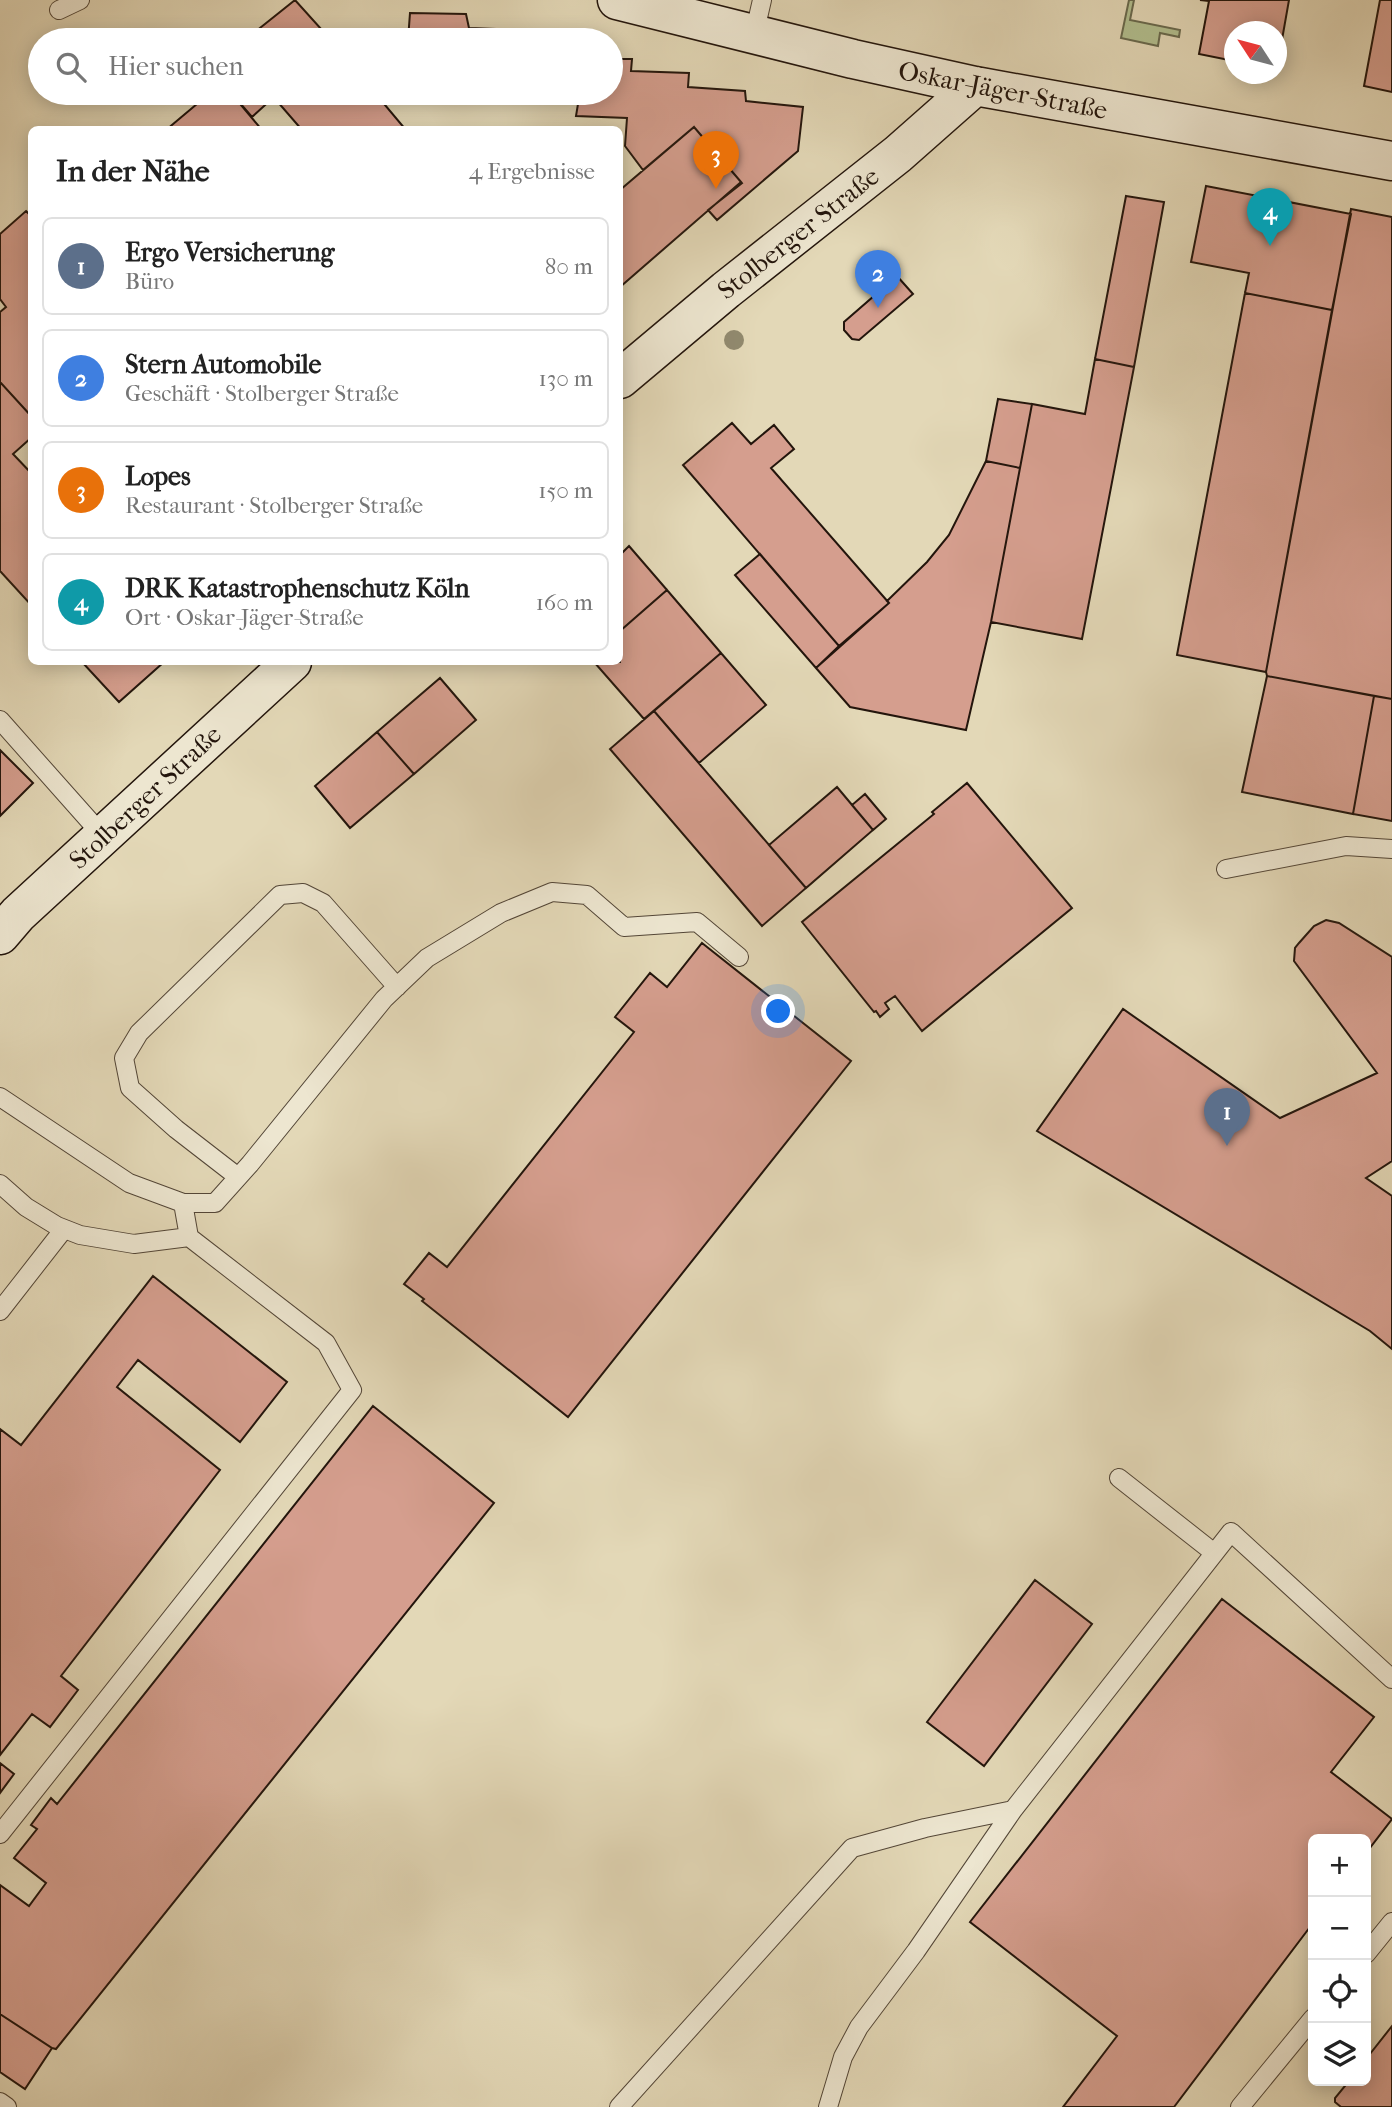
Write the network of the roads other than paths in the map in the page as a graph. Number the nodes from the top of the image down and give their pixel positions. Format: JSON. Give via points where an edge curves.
{"nodes":[{"id":1,"x":61,"y":0,"type":"edge"},
{"id":2,"x":80,"y":0,"type":"edge"},
{"id":3,"x":617,"y":0,"type":"edge"},
{"id":4,"x":758,"y":18,"type":"edge"},
{"id":5,"x":975,"y":86,"type":"junction"},
{"id":6,"x":1392,"y":161,"type":"edge"},
{"id":7,"x":623,"y":376,"type":"edge"},
{"id":8,"x":289,"y":665,"type":"edge"},
{"id":9,"x":0,"y":720,"type":"edge"},
{"id":10,"x":103,"y":836,"type":"junction"},
{"id":11,"x":1392,"y":849,"type":"edge"},
{"id":12,"x":1226,"y":869,"type":"dead end"},
{"id":13,"x":0,"y":934,"type":"edge"},
{"id":14,"x":739,"y":957,"type":"dead end"},
{"id":15,"x":397,"y":986,"type":"junction"},
{"id":16,"x":0,"y":1097,"type":"edge"},
{"id":17,"x":238,"y":1177,"type":"junction"},
{"id":18,"x":0,"y":1184,"type":"edge"},
{"id":19,"x":183,"y":1203,"type":"junction"},
{"id":20,"x":64,"y":1229,"type":"junction"},
{"id":21,"x":189,"y":1237,"type":"junction"},
{"id":22,"x":0,"y":1311,"type":"edge"},
{"id":23,"x":1119,"y":1478,"type":"dead end"},
{"id":24,"x":1213,"y":1552,"type":"junction"},
{"id":25,"x":1392,"y":1679,"type":"edge"},
{"id":26,"x":1013,"y":1810,"type":"junction"},
{"id":27,"x":0,"y":1834,"type":"edge"},
{"id":28,"x":1392,"y":1923,"type":"edge"},
{"id":29,"x":1371,"y":1948,"type":"edge"},
{"id":30,"x":1309,"y":2023,"type":"edge"},
{"id":31,"x":0,"y":2102,"type":"edge"},
{"id":32,"x":7,"y":2107,"type":"edge"},
{"id":33,"x":619,"y":2107,"type":"edge"},
{"id":34,"x":828,"y":2107,"type":"edge"},
{"id":35,"x":1240,"y":2107,"type":"edge"}],
"edges":[{"from":1,"to":2,"type":"lane","via":[[59,10]]},
{"from":3,"to":4,"type":"street","name":"Oskar-Jäger-Straße"},
{"from":4,"to":5,"type":"street","name":"Oskar-Jäger-Straße"},
{"from":5,"to":6,"type":"street","name":"Oskar-Jäger-Straße"},
{"from":5,"to":7,"type":"street","name":"Stolberger Straße"},
{"from":8,"to":10,"type":"street","name":"Stolberger Straße"},
{"from":9,"to":10,"type":"lane"},
{"from":10,"to":13,"type":"street","name":"Stolberger Straße"},
{"from":11,"to":12,"type":"lane","via":[[1346,846]]},
{"from":14,"to":15,"type":"lane","via":[[697,922],[624,927],[587,895],[552,892],[501,913],[427,958]]},
{"from":15,"to":17,"type":"lane"},
{"from":15,"to":17,"type":"lane","via":[[323,903],[303,893],[280,895],[139,1033],[124,1058],[130,1088]]},
{"from":16,"to":19,"type":"lane","via":[[129,1183]]},
{"from":17,"to":19,"type":"lane","via":[[215,1203]]},
{"from":18,"to":20,"type":"lane","via":[[26,1207]]},
{"from":19,"to":21,"type":"lane"},
{"from":20,"to":21,"type":"lane","via":[[134,1244]]},
{"from":20,"to":22,"type":"lane"},
{"from":21,"to":27,"type":"lane","via":[[326,1343],[352,1390]]},
{"from":23,"to":24,"type":"lane"},
{"from":24,"to":25,"type":"lane","via":[[1231,1532]]},
{"from":24,"to":26,"type":"lane"},
{"from":26,"to":33,"type":"lane","via":[[852,1848]]},
{"from":26,"to":34,"type":"lane","via":[[859,2027],[843,2057]]},
{"from":28,"to":29,"type":"lane"},
{"from":30,"to":35,"type":"lane"},
{"from":31,"to":32,"type":"lane"}]}
